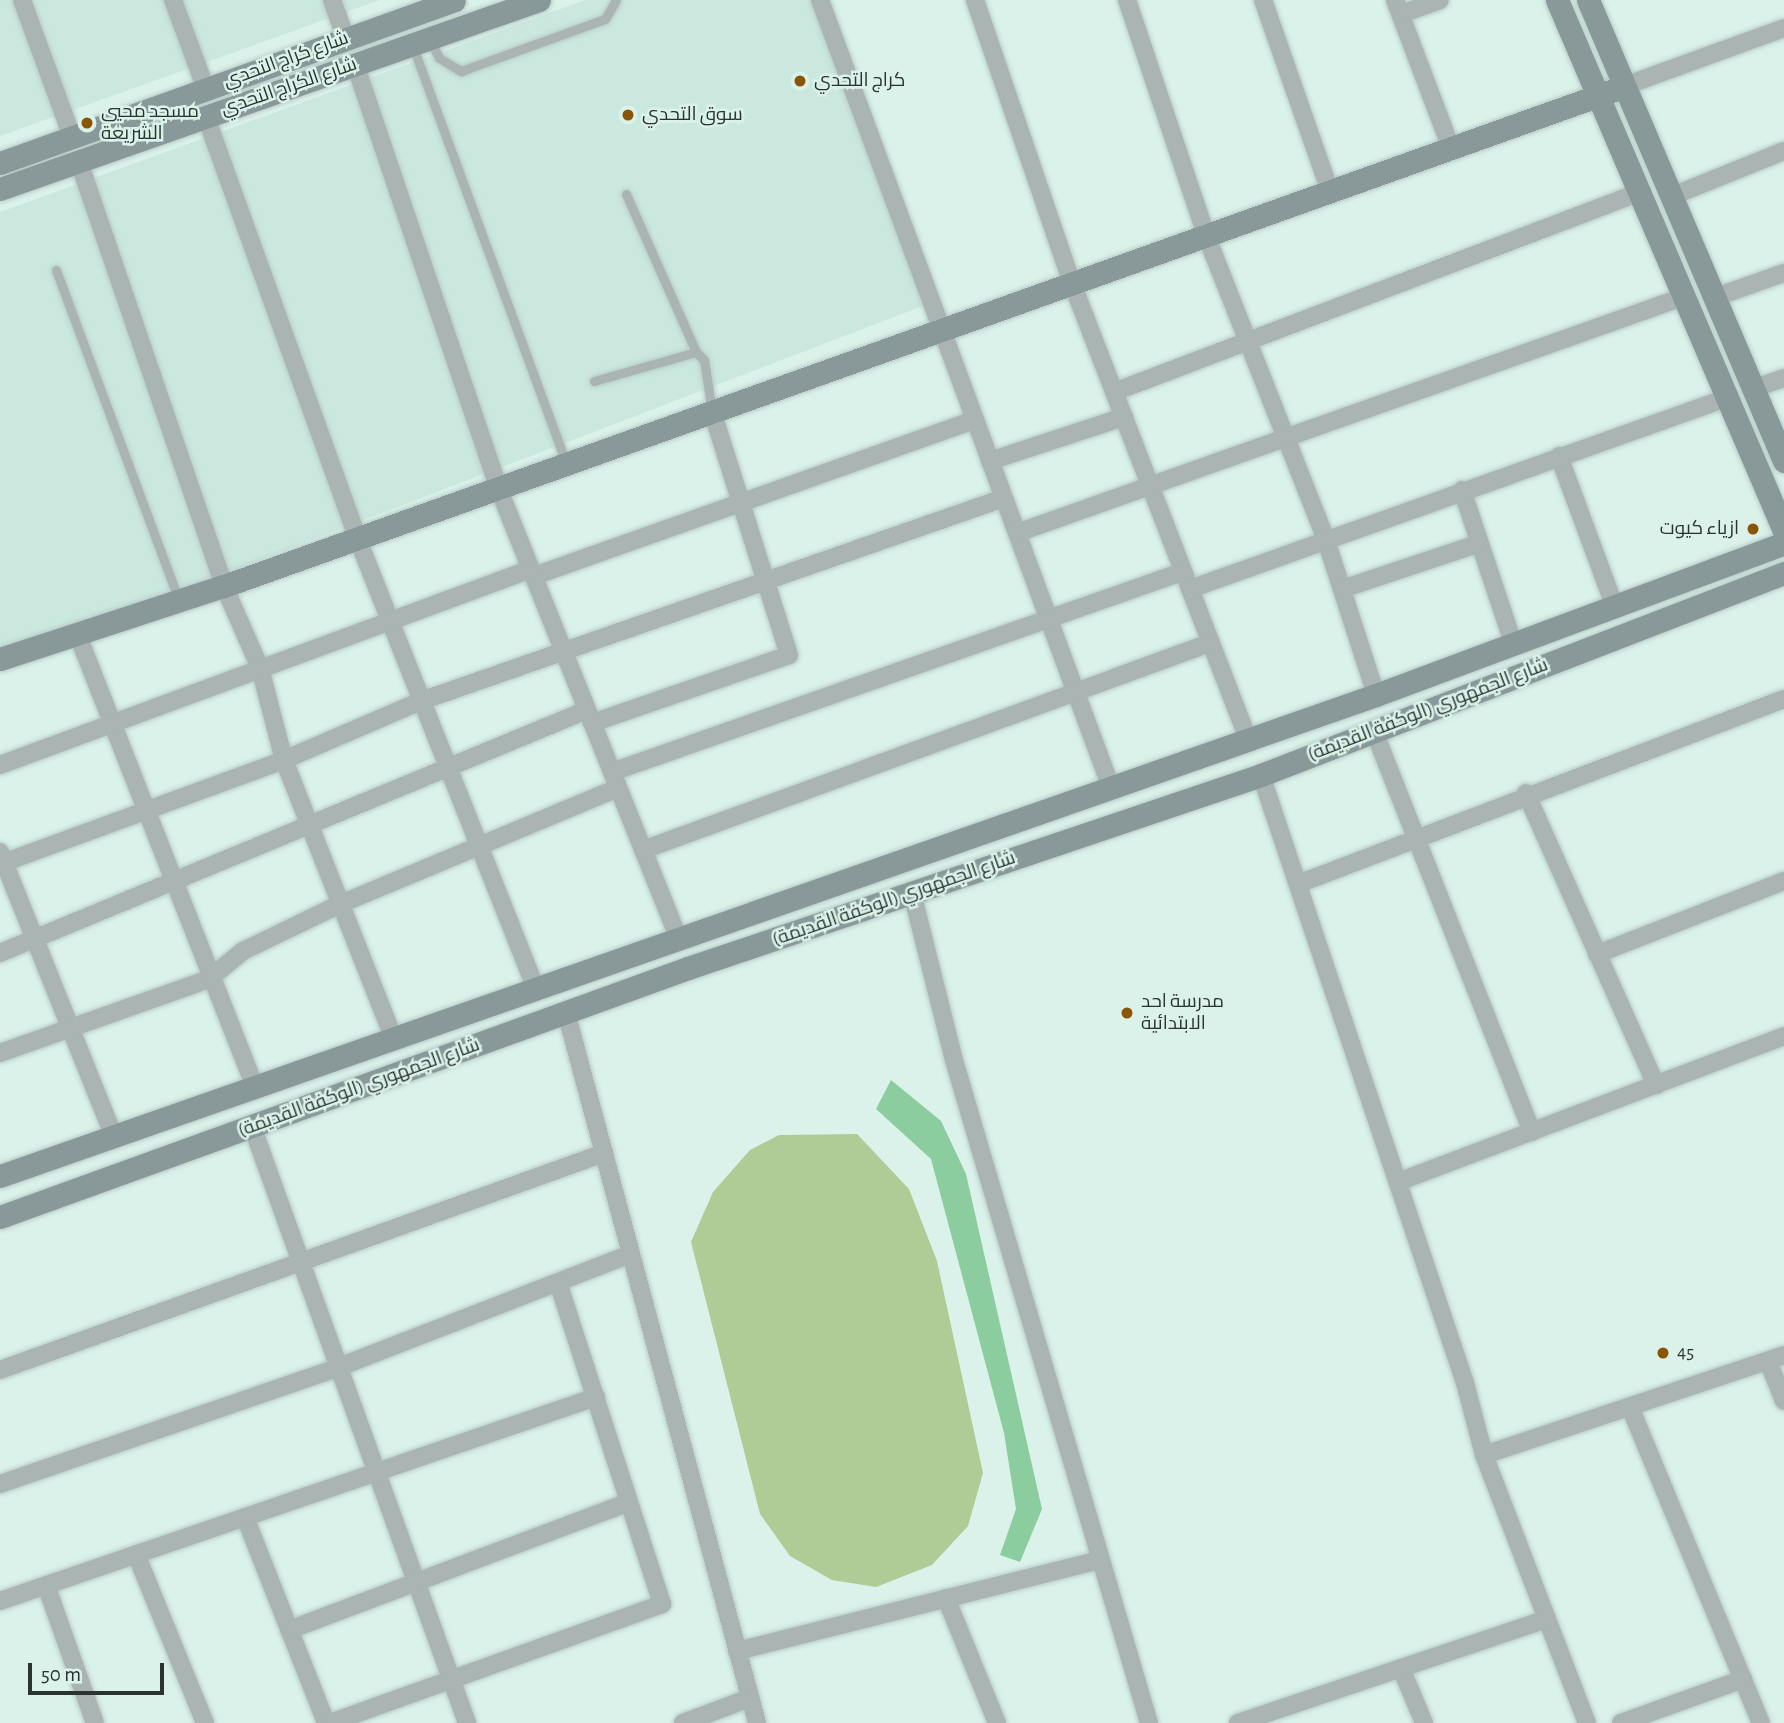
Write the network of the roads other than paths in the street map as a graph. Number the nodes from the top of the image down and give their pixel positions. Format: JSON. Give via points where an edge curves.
{"nodes":[{"id":1,"x":22,"y":0,"type":"edge"},
{"id":2,"x":173,"y":0,"type":"edge"},
{"id":3,"x":332,"y":0,"type":"edge"},
{"id":4,"x":454,"y":0,"type":"edge"},
{"id":5,"x":539,"y":0,"type":"edge"},
{"id":6,"x":616,"y":0,"type":"edge"},
{"id":7,"x":820,"y":0,"type":"edge"},
{"id":8,"x":975,"y":0,"type":"edge"},
{"id":9,"x":1127,"y":0,"type":"edge"},
{"id":10,"x":1263,"y":0,"type":"edge"},
{"id":11,"x":1440,"y":0,"type":"edge"},
{"id":12,"x":1557,"y":0,"type":"edge"},
{"id":13,"x":1588,"y":0,"type":"edge"},
{"id":14,"x":1398,"y":7,"type":"edge"},
{"id":15,"x":1784,"y":28,"type":"edge"},
{"id":16,"x":345,"y":39,"type":"junction"},
{"id":17,"x":420,"y":41,"type":"junction"},
{"id":18,"x":355,"y":64,"type":"junction"},
{"id":19,"x":1622,"y":87,"type":"junction"},
{"id":20,"x":206,"y":89,"type":"junction"},
{"id":21,"x":1597,"y":96,"type":"junction"},
{"id":22,"x":206,"y":117,"type":"junction"},
{"id":23,"x":72,"y":137,"type":"junction"},
{"id":24,"x":1451,"y":148,"type":"junction"},
{"id":25,"x":1784,"y":151,"type":"edge"},
{"id":26,"x":79,"y":162,"type":"junction"},
{"id":27,"x":0,"y":163,"type":"edge"},
{"id":28,"x":0,"y":190,"type":"edge"},
{"id":29,"x":1331,"y":191,"type":"junction"},
{"id":30,"x":1637,"y":193,"type":"junction"},
{"id":31,"x":626,"y":194,"type":"dead end"},
{"id":32,"x":1670,"y":197,"type":"junction"},
{"id":33,"x":1206,"y":236,"type":"junction"},
{"id":34,"x":56,"y":271,"type":"dead end"},
{"id":35,"x":1784,"y":273,"type":"edge"},
{"id":36,"x":1072,"y":283,"type":"junction"},
{"id":37,"x":1683,"y":297,"type":"junction"},
{"id":38,"x":1713,"y":298,"type":"junction"},
{"id":39,"x":941,"y":330,"type":"junction"},
{"id":40,"x":1248,"y":342,"type":"junction"},
{"id":41,"x":695,"y":352,"type":"junction"},
{"id":42,"x":1784,"y":377,"type":"edge"},
{"id":43,"x":594,"y":381,"type":"dead end"},
{"id":44,"x":1752,"y":389,"type":"junction"},
{"id":45,"x":1114,"y":392,"type":"junction"},
{"id":46,"x":1724,"y":399,"type":"junction"},
{"id":47,"x":712,"y":411,"type":"junction"},
{"id":48,"x":1124,"y":417,"type":"junction"},
{"id":49,"x":974,"y":420,"type":"junction"},
{"id":50,"x":1287,"y":441,"type":"junction"},
{"id":51,"x":1559,"y":456,"type":"junction"},
{"id":52,"x":990,"y":461,"type":"junction"},
{"id":53,"x":1784,"y":461,"type":"edge"},
{"id":54,"x":566,"y":462,"type":"junction"},
{"id":55,"x":1150,"y":485,"type":"junction"},
{"id":56,"x":498,"y":487,"type":"junction"},
{"id":57,"x":1462,"y":490,"type":"junction"},
{"id":58,"x":1004,"y":498,"type":"junction"},
{"id":59,"x":745,"y":501,"type":"junction"},
{"id":60,"x":1784,"y":531,"type":"edge"},
{"id":61,"x":1017,"y":533,"type":"junction"},
{"id":62,"x":356,"y":537,"type":"junction"},
{"id":63,"x":1326,"y":540,"type":"junction"},
{"id":64,"x":1480,"y":543,"type":"junction"},
{"id":65,"x":1784,"y":543,"type":"edge"},
{"id":66,"x":1182,"y":572,"type":"junction"},
{"id":67,"x":532,"y":573,"type":"junction"},
{"id":68,"x":1784,"y":573,"type":"edge"},
{"id":69,"x":769,"y":580,"type":"junction"},
{"id":70,"x":224,"y":586,"type":"junction"},
{"id":71,"x":1190,"y":589,"type":"junction"},
{"id":72,"x":1342,"y":589,"type":"junction"},
{"id":73,"x":178,"y":598,"type":"junction"},
{"id":74,"x":1614,"y":604,"type":"junction"},
{"id":75,"x":1048,"y":618,"type":"junction"},
{"id":76,"x":390,"y":621,"type":"junction"},
{"id":77,"x":77,"y":633,"type":"junction"},
{"id":78,"x":1210,"y":643,"type":"junction"},
{"id":79,"x":1514,"y":645,"type":"junction"},
{"id":80,"x":564,"y":651,"type":"junction"},
{"id":81,"x":0,"y":659,"type":"edge"},
{"id":82,"x":260,"y":668,"type":"junction"},
{"id":83,"x":1075,"y":691,"type":"junction"},
{"id":84,"x":1376,"y":695,"type":"junction"},
{"id":85,"x":1784,"y":699,"type":"edge"},
{"id":86,"x":421,"y":701,"type":"junction"},
{"id":87,"x":590,"y":717,"type":"junction"},
{"id":88,"x":112,"y":722,"type":"junction"},
{"id":89,"x":1374,"y":731,"type":"junction"},
{"id":90,"x":1248,"y":740,"type":"junction"},
{"id":91,"x":1190,"y":759,"type":"junction"},
{"id":92,"x":284,"y":760,"type":"junction"},
{"id":93,"x":0,"y":765,"type":"edge"},
{"id":94,"x":447,"y":768,"type":"junction"},
{"id":95,"x":1261,"y":775,"type":"junction"},
{"id":96,"x":615,"y":780,"type":"junction"},
{"id":97,"x":1110,"y":785,"type":"junction"},
{"id":98,"x":1526,"y":793,"type":"junction"},
{"id":99,"x":1203,"y":794,"type":"junction"},
{"id":100,"x":146,"y":810,"type":"junction"},
{"id":101,"x":309,"y":824,"type":"junction"},
{"id":102,"x":1414,"y":838,"type":"junction"},
{"id":103,"x":478,"y":845,"type":"junction"},
{"id":104,"x":932,"y":849,"type":"junction"},
{"id":105,"x":643,"y":850,"type":"junction"},
{"id":106,"x":1,"y":859,"type":"edge"},
{"id":107,"x":174,"y":879,"type":"junction"},
{"id":108,"x":1784,"y":881,"type":"edge"},
{"id":109,"x":943,"y":883,"type":"junction"},
{"id":110,"x":1298,"y":884,"type":"junction"},
{"id":111,"x":912,"y":893,"type":"junction"},
{"id":112,"x":338,"y":905,"type":"junction"},
{"id":113,"x":678,"y":938,"type":"junction"},
{"id":114,"x":35,"y":939,"type":"junction"},
{"id":115,"x":0,"y":953,"type":"edge"},
{"id":116,"x":1597,"y":954,"type":"junction"},
{"id":117,"x":209,"y":979,"type":"junction"},
{"id":118,"x":537,"y":990,"type":"junction"},
{"id":119,"x":566,"y":1012,"type":"junction"},
{"id":120,"x":70,"y":1028,"type":"junction"},
{"id":121,"x":1784,"y":1036,"type":"edge"},
{"id":122,"x":394,"y":1039,"type":"junction"},
{"id":123,"x":0,"y":1053,"type":"edge"},
{"id":124,"x":254,"y":1085,"type":"junction"},
{"id":125,"x":1656,"y":1085,"type":"junction"},
{"id":126,"x":252,"y":1126,"type":"junction"},
{"id":127,"x":1532,"y":1132,"type":"junction"},
{"id":128,"x":113,"y":1135,"type":"junction"},
{"id":129,"x":604,"y":1153,"type":"junction"},
{"id":130,"x":0,"y":1176,"type":"edge"},
{"id":131,"x":1398,"y":1182,"type":"junction"},
{"id":132,"x":0,"y":1217,"type":"edge"},
{"id":133,"x":631,"y":1254,"type":"junction"},
{"id":134,"x":303,"y":1264,"type":"junction"},
{"id":135,"x":559,"y":1285,"type":"junction"},
{"id":136,"x":1776,"y":1358,"type":"edge"},
{"id":137,"x":339,"y":1367,"type":"junction"},
{"id":138,"x":0,"y":1370,"type":"edge"},
{"id":139,"x":596,"y":1397,"type":"junction"},
{"id":140,"x":1784,"y":1401,"type":"edge"},
{"id":141,"x":1630,"y":1407,"type":"junction"},
{"id":142,"x":1483,"y":1455,"type":"junction"},
{"id":143,"x":377,"y":1472,"type":"junction"},
{"id":144,"x":0,"y":1484,"type":"edge"},
{"id":145,"x":629,"y":1502,"type":"junction"},
{"id":146,"x":246,"y":1517,"type":"junction"},
{"id":147,"x":136,"y":1554,"type":"junction"},
{"id":148,"x":1098,"y":1560,"type":"junction"},
{"id":149,"x":416,"y":1582,"type":"junction"},
{"id":150,"x":46,"y":1585,"type":"junction"},
{"id":151,"x":947,"y":1598,"type":"junction"},
{"id":152,"x":0,"y":1601,"type":"edge"},
{"id":153,"x":1547,"y":1619,"type":"junction"},
{"id":154,"x":289,"y":1630,"type":"junction"},
{"id":155,"x":737,"y":1651,"type":"junction"},
{"id":156,"x":1401,"y":1668,"type":"junction"},
{"id":157,"x":1743,"y":1679,"type":"junction"},
{"id":158,"x":451,"y":1680,"type":"junction"},
{"id":159,"x":750,"y":1698,"type":"junction"},
{"id":160,"x":1278,"y":1717,"type":"edge"},
{"id":161,"x":95,"y":1723,"type":"edge"},
{"id":162,"x":205,"y":1723,"type":"edge"},
{"id":163,"x":328,"y":1723,"type":"edge"},
{"id":164,"x":467,"y":1723,"type":"edge"},
{"id":165,"x":683,"y":1723,"type":"edge"},
{"id":166,"x":757,"y":1723,"type":"edge"},
{"id":167,"x":997,"y":1723,"type":"edge"},
{"id":168,"x":1149,"y":1723,"type":"edge"},
{"id":169,"x":1238,"y":1723,"type":"edge"},
{"id":170,"x":1424,"y":1723,"type":"edge"},
{"id":171,"x":1587,"y":1723,"type":"edge"},
{"id":172,"x":1621,"y":1723,"type":"edge"},
{"id":173,"x":1761,"y":1723,"type":"edge"}],
"edges":[{"from":1,"to":23,"type":"street"},
{"from":2,"to":20,"type":"street"},
{"from":3,"to":16,"type":"street"},
{"from":4,"to":16,"type":"main road","name":"شارع كراج التحدي"},
{"from":5,"to":17,"type":"main road","name":"شارع الكراج التحدي"},
{"from":6,"to":17,"type":"lane","via":[[605,19],[461,71]]},
{"from":7,"to":39,"type":"street"},
{"from":8,"to":36,"type":"street"},
{"from":9,"to":33,"type":"street"},
{"from":10,"to":29,"type":"street"},
{"from":11,"to":14,"type":"street"},
{"from":12,"to":21,"type":"main road"},
{"from":13,"to":19,"type":"main road"},
{"from":14,"to":24,"type":"street"},
{"from":15,"to":19,"type":"street"},
{"from":16,"to":20,"type":"main road","name":"شارع كراج التحدي"},
{"from":17,"to":18,"type":"main road","name":"شارع الكراج التحدي"},
{"from":17,"to":54,"type":"lane"},
{"from":18,"to":22,"type":"main road","name":"شارع الكراج التحدي"},
{"from":18,"to":56,"type":"street"},
{"from":19,"to":21,"type":"main road"},
{"from":19,"to":32,"type":"main road"},
{"from":20,"to":23,"type":"main road","name":"شارع كراج التحدي"},
{"from":21,"to":24,"type":"main road"},
{"from":21,"to":30,"type":"main road"},
{"from":22,"to":26,"type":"main road","name":"شارع الكراج التحدي"},
{"from":22,"to":62,"type":"street"},
{"from":23,"to":27,"type":"main road","name":"شارع كراج التحدي"},
{"from":24,"to":29,"type":"main road"},
{"from":25,"to":32,"type":"street"},
{"from":26,"to":28,"type":"main road","name":"شارع الكراج التحدي"},
{"from":26,"to":70,"type":"street"},
{"from":29,"to":33,"type":"main road"},
{"from":30,"to":37,"type":"main road"},
{"from":30,"to":40,"type":"street"},
{"from":31,"to":41,"type":"lane"},
{"from":32,"to":38,"type":"main road"},
{"from":33,"to":36,"type":"main road"},
{"from":33,"to":40,"type":"street"},
{"from":34,"to":73,"type":"lane"},
{"from":35,"to":38,"type":"street"},
{"from":36,"to":39,"type":"main road"},
{"from":36,"to":45,"type":"street"},
{"from":37,"to":46,"type":"main road"},
{"from":37,"to":50,"type":"street"},
{"from":38,"to":44,"type":"main road"},
{"from":39,"to":47,"type":"main road"},
{"from":39,"to":49,"type":"street"},
{"from":40,"to":45,"type":"street"},
{"from":40,"to":50,"type":"street"},
{"from":41,"to":43,"type":"lane"},
{"from":41,"to":47,"type":"lane","via":[[704,360]]},
{"from":42,"to":44,"type":"street"},
{"from":44,"to":53,"type":"main road"},
{"from":45,"to":48,"type":"street"},
{"from":46,"to":51,"type":"street"},
{"from":46,"to":60,"type":"main road"},
{"from":47,"to":54,"type":"main road"},
{"from":47,"to":59,"type":"street"},
{"from":48,"to":52,"type":"street"},
{"from":48,"to":55,"type":"street"},
{"from":49,"to":52,"type":"street"},
{"from":49,"to":59,"type":"street"},
{"from":50,"to":55,"type":"street"},
{"from":50,"to":63,"type":"street"},
{"from":51,"to":57,"type":"street"},
{"from":51,"to":74,"type":"street"},
{"from":52,"to":58,"type":"street"},
{"from":54,"to":56,"type":"main road"},
{"from":55,"to":61,"type":"street"},
{"from":55,"to":66,"type":"street"},
{"from":56,"to":62,"type":"main road"},
{"from":56,"to":67,"type":"street"},
{"from":57,"to":63,"type":"street"},
{"from":57,"to":64,"type":"street"},
{"from":58,"to":61,"type":"street"},
{"from":58,"to":69,"type":"street"},
{"from":59,"to":67,"type":"street"},
{"from":59,"to":69,"type":"street"},
{"from":61,"to":75,"type":"street"},
{"from":62,"to":70,"type":"main road"},
{"from":62,"to":76,"type":"street"},
{"from":63,"to":71,"type":"street"},
{"from":63,"to":72,"type":"street"},
{"from":64,"to":72,"type":"street"},
{"from":64,"to":79,"type":"street"},
{"from":65,"to":74,"type":"main road","name":"شارع الجمهوري (الوكفة القديمة)"},
{"from":66,"to":71,"type":"street"},
{"from":66,"to":75,"type":"street"},
{"from":67,"to":76,"type":"street"},
{"from":67,"to":80,"type":"street"},
{"from":68,"to":89,"type":"main road","name":"شارع الجمهوري (الوكفة القديمة)"},
{"from":69,"to":80,"type":"street"},
{"from":69,"to":87,"type":"street","via":[[789,654]]},
{"from":70,"to":73,"type":"main road"},
{"from":70,"to":82,"type":"street"},
{"from":71,"to":78,"type":"street"},
{"from":72,"to":84,"type":"street"},
{"from":73,"to":77,"type":"main road"},
{"from":74,"to":79,"type":"main road","name":"شارع الجمهوري (الوكفة القديمة)"},
{"from":75,"to":83,"type":"street"},
{"from":75,"to":96,"type":"street"},
{"from":76,"to":82,"type":"street"},
{"from":76,"to":86,"type":"street"},
{"from":77,"to":81,"type":"main road"},
{"from":77,"to":88,"type":"street"},
{"from":78,"to":83,"type":"street"},
{"from":78,"to":90,"type":"street"},
{"from":79,"to":84,"type":"main road","name":"شارع الجمهوري (الوكفة القديمة)"},
{"from":80,"to":86,"type":"street"},
{"from":80,"to":87,"type":"street"},
{"from":82,"to":88,"type":"street"},
{"from":82,"to":92,"type":"street"},
{"from":83,"to":97,"type":"street"},
{"from":83,"to":105,"type":"street"},
{"from":84,"to":90,"type":"main road","name":"شارع الجمهوري (الوكفة القديمة)"},
{"from":85,"to":98,"type":"street"},
{"from":86,"to":92,"type":"street"},
{"from":86,"to":94,"type":"street"},
{"from":87,"to":94,"type":"street"},
{"from":87,"to":96,"type":"street"},
{"from":88,"to":93,"type":"street"},
{"from":88,"to":100,"type":"street"},
{"from":89,"to":95,"type":"main road","name":"شارع الجمهوري (الوكفة القديمة)"},
{"from":89,"to":102,"type":"street"},
{"from":90,"to":91,"type":"main road","name":"شارع الجمهوري (الوكفة القديمة)"},
{"from":91,"to":97,"type":"main road","name":"شارع الجمهوري (الوكفة القديمة)"},
{"from":91,"to":99,"type":"main road"},
{"from":92,"to":100,"type":"street"},
{"from":92,"to":101,"type":"street"},
{"from":94,"to":101,"type":"street"},
{"from":94,"to":103,"type":"street"},
{"from":95,"to":99,"type":"main road","name":"شارع الجمهوري (الوكفة القديمة)"},
{"from":95,"to":110,"type":"street"},
{"from":96,"to":103,"type":"street"},
{"from":96,"to":105,"type":"street"},
{"from":97,"to":104,"type":"main road","name":"شارع الجمهوري (الوكفة القديمة)"},
{"from":98,"to":102,"type":"street"},
{"from":98,"to":116,"type":"street"},
{"from":99,"to":109,"type":"main road","name":"شارع الجمهوري (الوكفة القديمة)"},
{"from":100,"to":106,"type":"street"},
{"from":100,"to":107,"type":"street"},
{"from":101,"to":107,"type":"street"},
{"from":101,"to":112,"type":"street"},
{"from":102,"to":110,"type":"street"},
{"from":102,"to":127,"type":"street"},
{"from":103,"to":112,"type":"street"},
{"from":103,"to":118,"type":"street"},
{"from":104,"to":109,"type":"main road"},
{"from":104,"to":113,"type":"main road","name":"شارع الجمهوري (الوكفة القديمة)"},
{"from":105,"to":113,"type":"street"},
{"from":106,"to":114,"type":"street"},
{"from":107,"to":114,"type":"street"},
{"from":107,"to":117,"type":"street"},
{"from":108,"to":116,"type":"street"},
{"from":109,"to":111,"type":"main road","name":"شارع الجمهوري (الوكفة القديمة)"},
{"from":110,"to":131,"type":"street"},
{"from":111,"to":119,"type":"main road","name":"شارع الجمهوري (الوكفة القديمة)"},
{"from":111,"to":148,"type":"street"},
{"from":112,"to":117,"type":"street","via":[[243,951]]},
{"from":112,"to":122,"type":"street"},
{"from":113,"to":118,"type":"main road","name":"شارع الجمهوري (الوكفة القديمة)"},
{"from":114,"to":115,"type":"street"},
{"from":114,"to":120,"type":"street"},
{"from":116,"to":125,"type":"street"},
{"from":117,"to":120,"type":"street"},
{"from":117,"to":124,"type":"street"},
{"from":118,"to":122,"type":"main road","name":"شارع الجمهوري (الوكفة القديمة)"},
{"from":119,"to":126,"type":"main road","name":"شارع الجمهوري (الوكفة القديمة)"},
{"from":119,"to":129,"type":"street"},
{"from":120,"to":123,"type":"street"},
{"from":120,"to":128,"type":"street"},
{"from":121,"to":125,"type":"street"},
{"from":122,"to":124,"type":"main road","name":"شارع الجمهوري (الوكفة القديمة)"},
{"from":124,"to":128,"type":"main road","name":"شارع الجمهوري (الوكفة القديمة)"},
{"from":125,"to":127,"type":"street"},
{"from":126,"to":132,"type":"main road","name":"شارع الجمهوري (الوكفة القديمة)"},
{"from":126,"to":134,"type":"street"},
{"from":127,"to":131,"type":"street"},
{"from":128,"to":130,"type":"main road","name":"شارع الجمهوري (الوكفة القديمة)"},
{"from":129,"to":133,"type":"street"},
{"from":129,"to":134,"type":"street"},
{"from":131,"to":142,"type":"street"},
{"from":133,"to":135,"type":"street"},
{"from":133,"to":155,"type":"street"},
{"from":134,"to":137,"type":"street"},
{"from":134,"to":138,"type":"street"},
{"from":135,"to":137,"type":"street"},
{"from":135,"to":139,"type":"street"},
{"from":136,"to":140,"type":"street"},
{"from":136,"to":141,"type":"street"},
{"from":137,"to":143,"type":"street"},
{"from":137,"to":144,"type":"street"},
{"from":139,"to":143,"type":"street"},
{"from":139,"to":145,"type":"street"},
{"from":141,"to":142,"type":"street"},
{"from":141,"to":157,"type":"street"},
{"from":142,"to":153,"type":"street"},
{"from":143,"to":146,"type":"street"},
{"from":143,"to":149,"type":"street"},
{"from":145,"to":149,"type":"street"},
{"from":145,"to":158,"type":"street","via":[[662,1604]]},
{"from":146,"to":147,"type":"street"},
{"from":146,"to":154,"type":"street"},
{"from":147,"to":150,"type":"street"},
{"from":147,"to":162,"type":"street"},
{"from":148,"to":151,"type":"street"},
{"from":148,"to":168,"type":"street"},
{"from":149,"to":154,"type":"street"},
{"from":149,"to":158,"type":"street"},
{"from":150,"to":152,"type":"street"},
{"from":150,"to":161,"type":"street"},
{"from":151,"to":155,"type":"street"},
{"from":151,"to":167,"type":"street"},
{"from":153,"to":156,"type":"street"},
{"from":153,"to":171,"type":"street"},
{"from":154,"to":163,"type":"street"},
{"from":155,"to":159,"type":"street"},
{"from":156,"to":160,"type":"street"},
{"from":156,"to":170,"type":"street"},
{"from":157,"to":172,"type":"street"},
{"from":157,"to":173,"type":"street"},
{"from":158,"to":163,"type":"street"},
{"from":158,"to":164,"type":"street"},
{"from":159,"to":165,"type":"street"},
{"from":159,"to":166,"type":"street"},
{"from":160,"to":169,"type":"street"}]}
